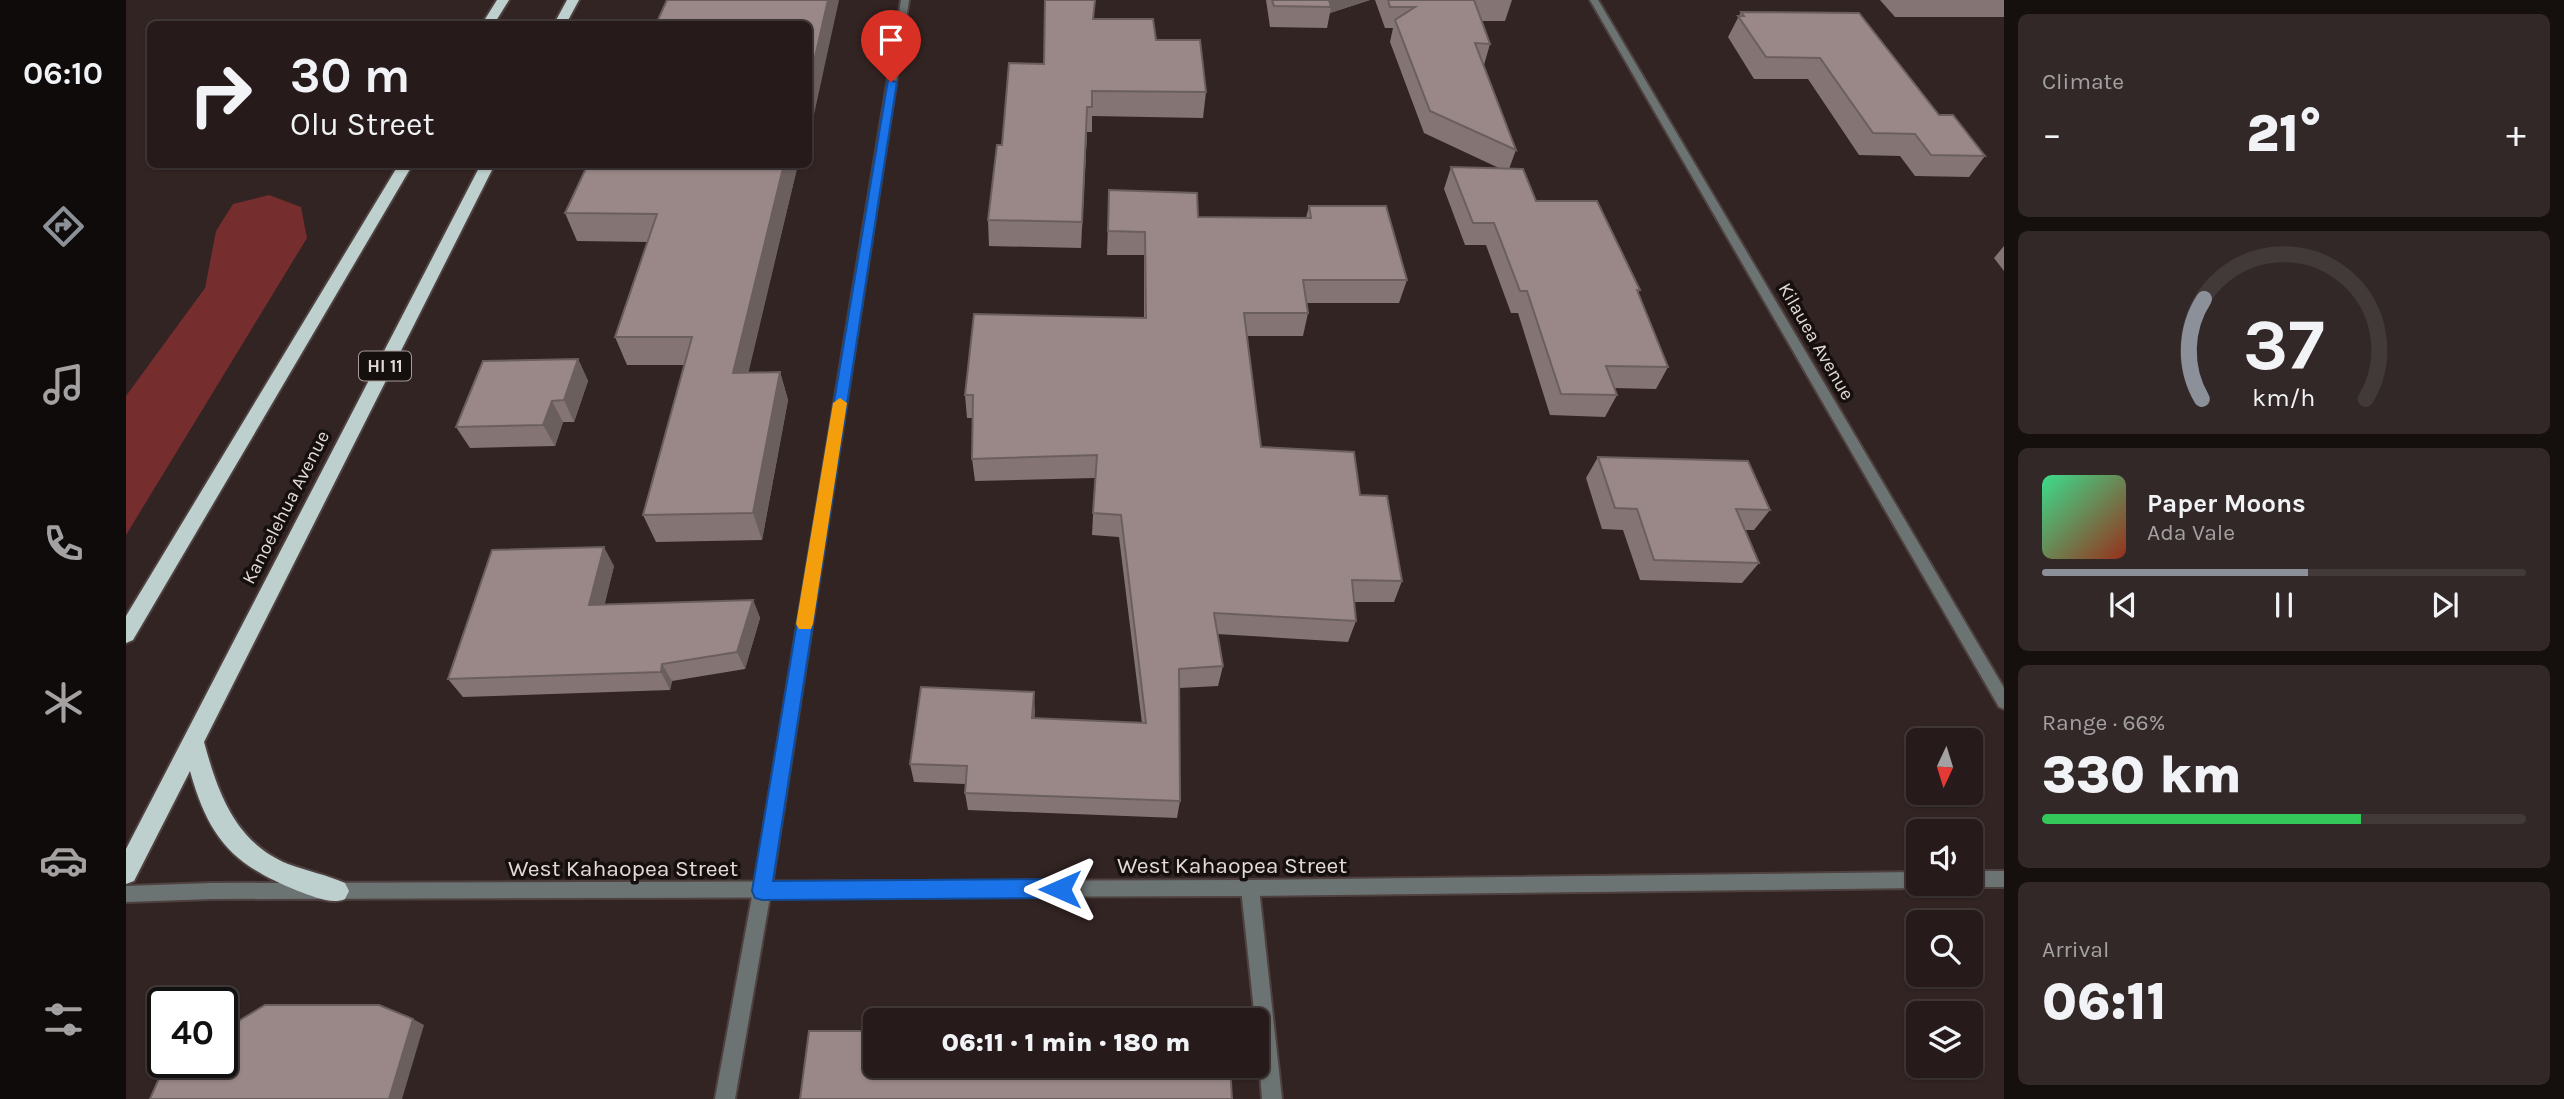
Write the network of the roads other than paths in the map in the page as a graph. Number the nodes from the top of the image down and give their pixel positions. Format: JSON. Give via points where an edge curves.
{"nodes":[{"id":1,"x":503,"y":0,"type":"edge"},
{"id":2,"x":573,"y":0,"type":"edge"},
{"id":3,"x":905,"y":0,"type":"edge"},
{"id":4,"x":1594,"y":0,"type":"edge"},
{"id":5,"x":490,"y":21,"type":"edge"},
{"id":6,"x":562,"y":21,"type":"edge"},
{"id":7,"x":403,"y":168,"type":"edge"},
{"id":8,"x":486,"y":168,"type":"edge"},
{"id":9,"x":126,"y":634,"type":"edge"},
{"id":10,"x":2004,"y":702,"type":"edge"},
{"id":11,"x":193,"y":741,"type":"junction"},
{"id":12,"x":126,"y":873,"type":"edge"},
{"id":13,"x":2004,"y":878,"type":"edge"},
{"id":14,"x":1983,"y":879,"type":"edge"},
{"id":15,"x":1906,"y":880,"type":"edge"},
{"id":16,"x":1250,"y":888,"type":"junction"},
{"id":17,"x":337,"y":891,"type":"junction"},
{"id":18,"x":762,"y":891,"type":"junction"},
{"id":19,"x":126,"y":894,"type":"edge"},
{"id":20,"x":725,"y":1099,"type":"edge"},
{"id":21,"x":1272,"y":1099,"type":"edge"}],
"edges":[{"from":1,"to":5,"type":"highway"},
{"from":2,"to":6,"type":"highway"},
{"from":3,"to":18,"type":"street"},
{"from":4,"to":10,"type":"street","name":"Kilauea Avenue"},
{"from":7,"to":9,"type":"highway"},
{"from":8,"to":11,"type":"highway","name":"Kanoelehua Avenue","number":"HI 11"},
{"from":11,"to":12,"type":"highway","name":"Kanoelehua Avenue","number":"HI 11"},
{"from":11,"to":17,"type":"highway","via":[[212,807],[244,853],[297,881]]},
{"from":13,"to":14,"type":"street"},
{"from":15,"to":16,"type":"street","name":"West Kahaopea Street"},
{"from":16,"to":18,"type":"street","name":"West Kahaopea Street"},
{"from":16,"to":21,"type":"street"},
{"from":17,"to":18,"type":"street","name":"West Kahaopea Street"},
{"from":17,"to":19,"type":"street","name":"West Kahaopea Street"},
{"from":18,"to":20,"type":"street"}]}
